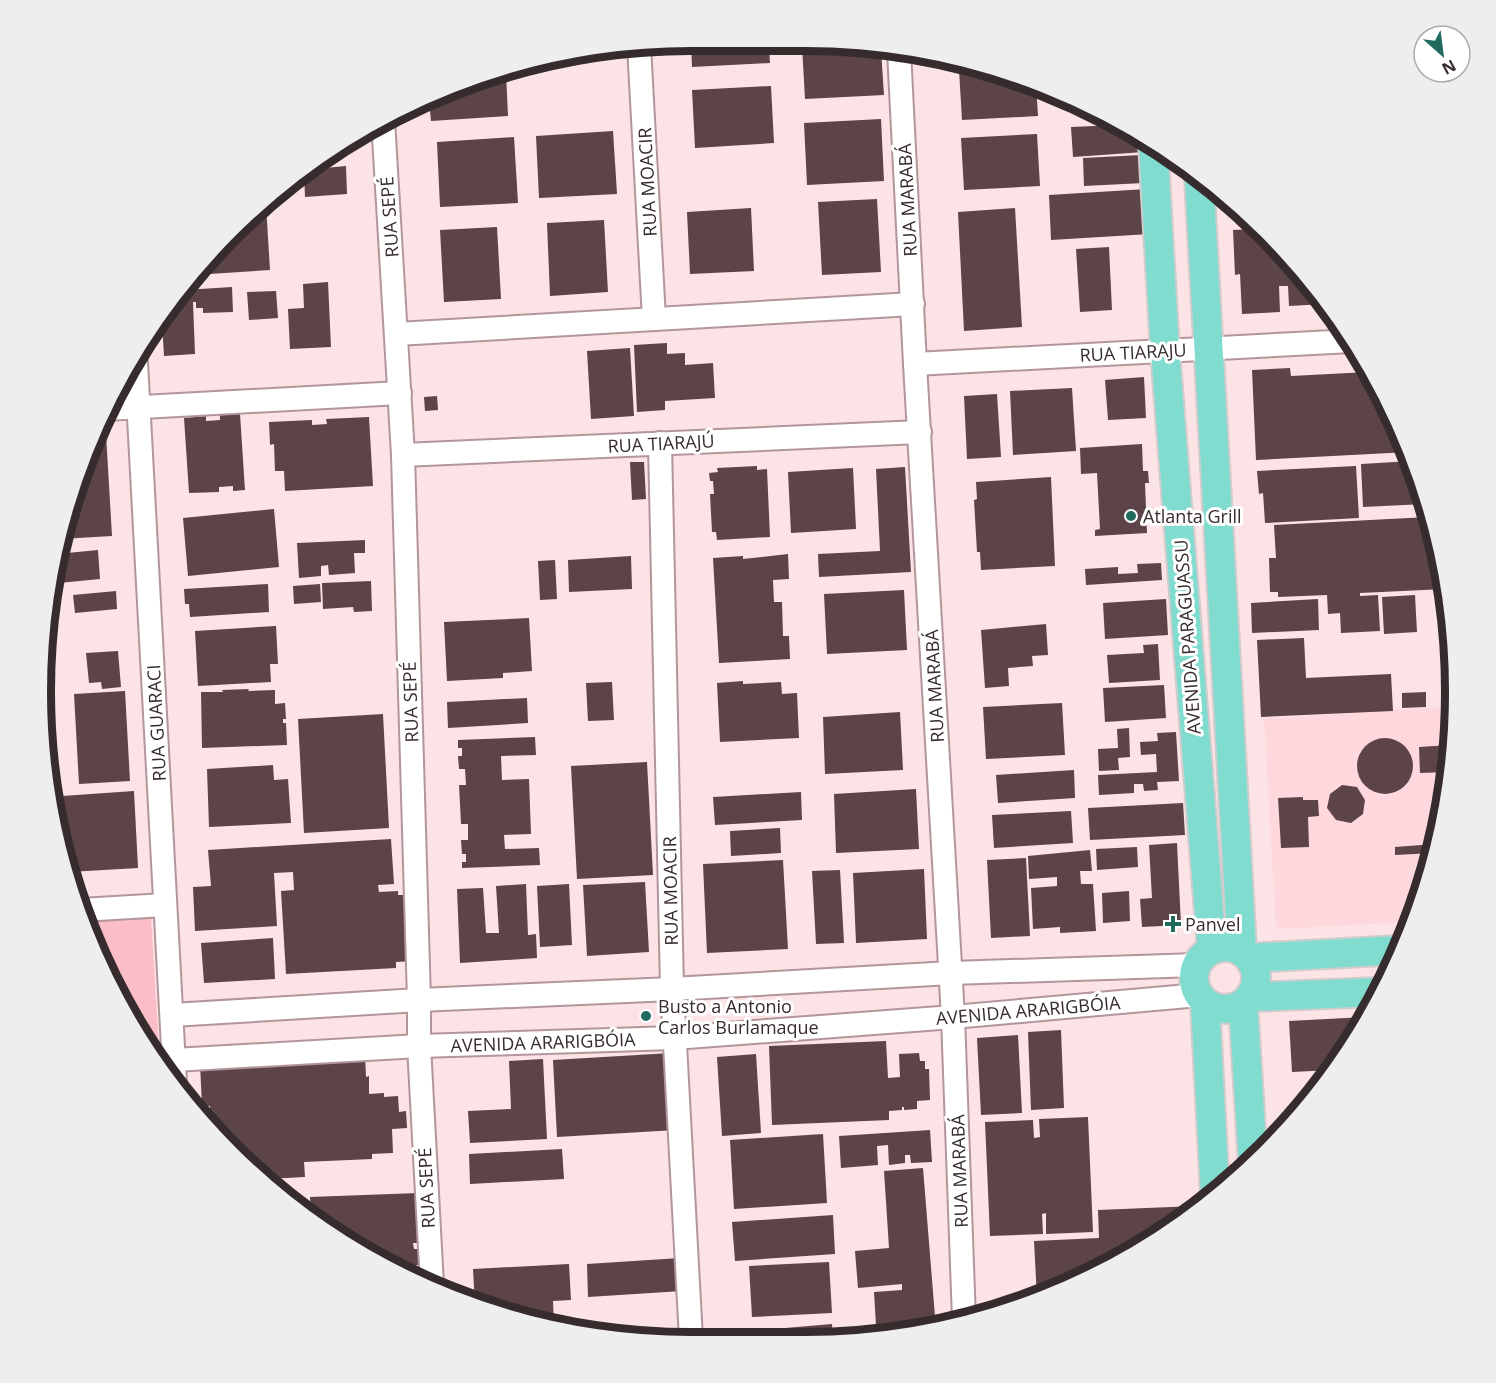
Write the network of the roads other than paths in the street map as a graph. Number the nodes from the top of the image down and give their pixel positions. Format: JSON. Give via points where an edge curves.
{"nodes":[{"id":1,"x":639,"y":53,"type":"edge"},
{"id":2,"x":899,"y":58,"type":"edge"},
{"id":3,"x":384,"y":130,"type":"edge"},
{"id":4,"x":1155,"y":156,"type":"edge"},
{"id":5,"x":1200,"y":188,"type":"edge"},
{"id":6,"x":913,"y":304,"type":"junction"},
{"id":7,"x":654,"y":319,"type":"junction"},
{"id":8,"x":397,"y":334,"type":"junction"},
{"id":9,"x":1340,"y":341,"type":"edge"},
{"id":10,"x":1209,"y":348,"type":"junction"},
{"id":11,"x":1165,"y":351,"type":"junction"},
{"id":12,"x":915,"y":364,"type":"junction"},
{"id":13,"x":136,"y":373,"type":"edge"},
{"id":14,"x":400,"y":393,"type":"junction"},
{"id":15,"x":139,"y":407,"type":"junction"},
{"id":16,"x":117,"y":408,"type":"edge"},
{"id":17,"x":920,"y":432,"type":"junction"},
{"id":18,"x":660,"y":443,"type":"junction"},
{"id":19,"x":403,"y":455,"type":"junction"},
{"id":20,"x":165,"y":905,"type":"junction"},
{"id":21,"x":90,"y":909,"type":"edge"},
{"id":22,"x":1390,"y":950,"type":"edge"},
{"id":23,"x":1245,"y":955,"type":"junction"},
{"id":24,"x":1204,"y":958,"type":"junction"},
{"id":25,"x":951,"y":973,"type":"junction"},
{"id":26,"x":672,"y":989,"type":"junction"},
{"id":27,"x":1369,"y":993,"type":"edge"},
{"id":28,"x":1202,"y":999,"type":"junction"},
{"id":29,"x":419,"y":1000,"type":"junction"},
{"id":30,"x":1247,"y":1000,"type":"junction"},
{"id":31,"x":172,"y":1015,"type":"junction"},
{"id":32,"x":953,"y":1017,"type":"junction"},
{"id":33,"x":674,"y":1038,"type":"junction"},
{"id":34,"x":419,"y":1046,"type":"junction"},
{"id":35,"x":174,"y":1060,"type":"junction"},
{"id":36,"x":174,"y":1069,"type":"edge"},
{"id":37,"x":1252,"y":1148,"type":"edge"},
{"id":38,"x":1214,"y":1183,"type":"edge"},
{"id":39,"x":432,"y":1277,"type":"edge"},
{"id":40,"x":964,"y":1312,"type":"edge"},
{"id":41,"x":691,"y":1332,"type":"edge"}],
"edges":[{"from":1,"to":7,"type":"street","name":"RUA MOACIR"},
{"from":2,"to":6,"type":"street","name":"RUA MARABÁ"},
{"from":3,"to":8,"type":"street","name":"RUA SEPÉ"},
{"from":4,"to":11,"type":"main road","name":"AVENIDA PARAGUASSU"},
{"from":5,"to":10,"type":"main road","name":"AVENIDA PARAGUASSU"},
{"from":6,"to":7,"type":"street"},
{"from":6,"to":12,"type":"street","name":"RUA MARABÁ"},
{"from":7,"to":8,"type":"street"},
{"from":8,"to":14,"type":"street","name":"RUA SEPÉ"},
{"from":9,"to":10,"type":"street","name":"RUA TIARAJU"},
{"from":10,"to":11,"type":"street","name":"RUA TIARAJU"},
{"from":10,"to":23,"type":"main road","name":"AVENIDA PARAGUASSU"},
{"from":11,"to":12,"type":"street","name":"RUA TIARAJU"},
{"from":11,"to":24,"type":"main road","name":"AVENIDA PARAGUASSU"},
{"from":12,"to":17,"type":"street","name":"RUA MARABÁ"},
{"from":13,"to":15,"type":"street","name":"RUA GUARACI"},
{"from":14,"to":15,"type":"street"},
{"from":14,"to":19,"type":"street","name":"RUA SEPÉ"},
{"from":15,"to":16,"type":"street"},
{"from":15,"to":20,"type":"street","name":"RUA GUARACI"},
{"from":17,"to":18,"type":"street","name":"RUA TIARAJÚ"},
{"from":17,"to":25,"type":"street","name":"RUA MARABÁ"},
{"from":18,"to":19,"type":"street","name":"RUA TIARAJÚ"},
{"from":18,"to":26,"type":"street","name":"RUA MOACIR"},
{"from":19,"to":29,"type":"street","name":"RUA SEPÉ"},
{"from":20,"to":21,"type":"street"},
{"from":20,"to":31,"type":"street","name":"RUA GUARACI"},
{"from":22,"to":23,"type":"main road"},
{"from":23,"to":24,"type":"main road","via":[[1222,948]]},
{"from":23,"to":30,"type":"main road","via":[[1257,978]]},
{"from":24,"to":25,"type":"street","name":"AVENIDA ARARIGBÓIA"},
{"from":24,"to":28,"type":"main road","via":[[1194,975]]},
{"from":25,"to":26,"type":"street","name":"AVENIDA ARARIGBÓIA"},
{"from":25,"to":32,"type":"street","name":"RUA MARABÁ"},
{"from":26,"to":29,"type":"street","name":"AVENIDA ARARIGBÓIA"},
{"from":26,"to":33,"type":"street","name":"RUA MOACIR"},
{"from":27,"to":30,"type":"main road"},
{"from":28,"to":30,"type":"main road","via":[[1224,1010]]},
{"from":28,"to":32,"type":"street","name":"AVENIDA ARARIGBÓIA"},
{"from":28,"to":38,"type":"main road"},
{"from":29,"to":31,"type":"street","name":"AVENIDA ARARIGBÓIA"},
{"from":29,"to":34,"type":"street","name":"RUA SEPÉ"},
{"from":30,"to":37,"type":"main road"},
{"from":31,"to":35,"type":"street","name":"RUA GUARACI"},
{"from":32,"to":33,"type":"street","name":"AVENIDA ARARIGBÓIA"},
{"from":32,"to":40,"type":"street","name":"RUA MARABÁ"},
{"from":33,"to":34,"type":"street","name":"AVENIDA ARARIGBÓIA"},
{"from":33,"to":41,"type":"street","name":"RUA MOACIR"},
{"from":34,"to":35,"type":"street","name":"AVENIDA ARARIGBÓIA"},
{"from":34,"to":39,"type":"street","name":"RUA SEPÉ"},
{"from":35,"to":36,"type":"street","name":"RUA GUARACI"}]}
